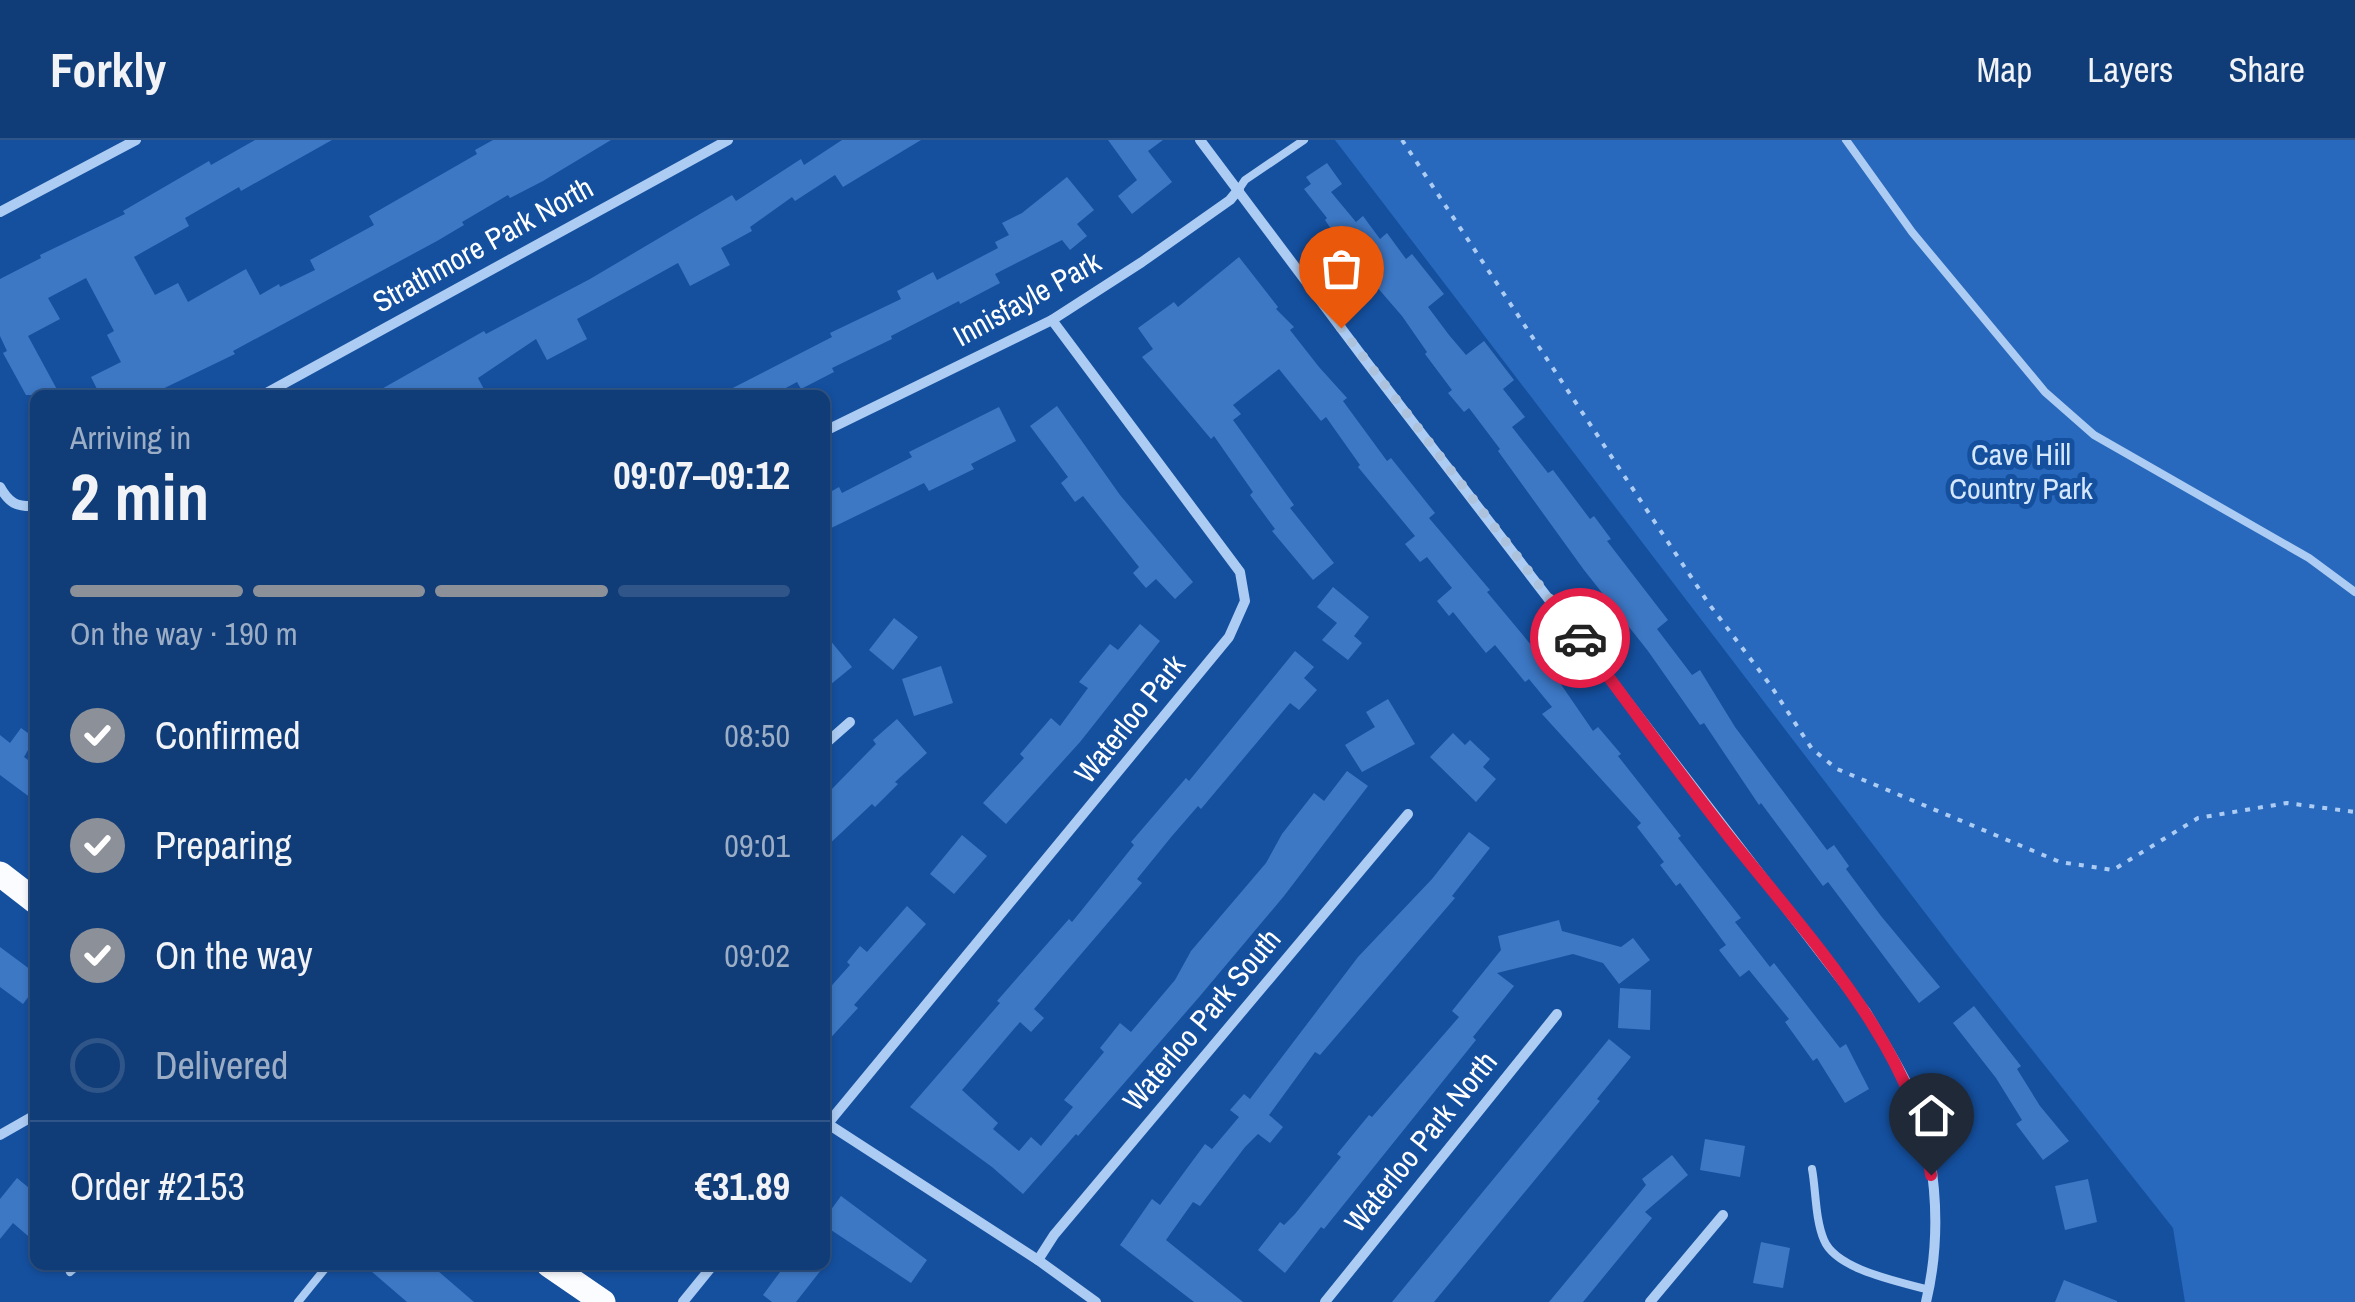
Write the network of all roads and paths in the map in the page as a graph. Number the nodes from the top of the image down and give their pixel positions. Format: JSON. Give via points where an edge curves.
{"nodes":[{"id":1,"x":136,"y":140,"type":"edge"},
{"id":2,"x":728,"y":140,"type":"edge"},
{"id":3,"x":1200,"y":140,"type":"edge"},
{"id":4,"x":1304,"y":140,"type":"edge"},
{"id":5,"x":1402,"y":140,"type":"edge"},
{"id":6,"x":1846,"y":140,"type":"edge"},
{"id":7,"x":1239,"y":189,"type":"junction"},
{"id":8,"x":0,"y":212,"type":"edge"},
{"id":9,"x":1052,"y":320,"type":"junction"},
{"id":10,"x":273,"y":390,"type":"edge"},
{"id":11,"x":830,"y":430,"type":"edge"},
{"id":12,"x":0,"y":487,"type":"edge"},
{"id":13,"x":30,"y":506,"type":"edge"},
{"id":14,"x":2355,"y":592,"type":"edge"},
{"id":15,"x":850,"y":722,"type":"dead end"},
{"id":16,"x":830,"y":740,"type":"edge"},
{"id":17,"x":2355,"y":812,"type":"edge"},
{"id":18,"x":1408,"y":814,"type":"dead end"},
{"id":19,"x":0,"y":874,"type":"edge"},
{"id":20,"x":30,"y":892,"type":"edge"},
{"id":21,"x":1557,"y":1014,"type":"dead end"},
{"id":22,"x":30,"y":1119,"type":"edge"},
{"id":23,"x":830,"y":1120,"type":"edge"},
{"id":24,"x":830,"y":1128,"type":"edge"},
{"id":25,"x":0,"y":1135,"type":"edge"},
{"id":26,"x":1812,"y":1169,"type":"dead end"},
{"id":27,"x":1723,"y":1214,"type":"dead end"},
{"id":28,"x":1038,"y":1260,"type":"junction"},
{"id":29,"x":72,"y":1270,"type":"edge"},
{"id":30,"x":324,"y":1270,"type":"edge"},
{"id":31,"x":557,"y":1270,"type":"edge"},
{"id":32,"x":709,"y":1270,"type":"edge"},
{"id":33,"x":70,"y":1272,"type":"dead end"},
{"id":34,"x":1928,"y":1296,"type":"edge"},
{"id":35,"x":298,"y":1302,"type":"edge"},
{"id":36,"x":603,"y":1302,"type":"edge"},
{"id":37,"x":683,"y":1302,"type":"edge"},
{"id":38,"x":1096,"y":1302,"type":"edge"},
{"id":39,"x":1325,"y":1302,"type":"edge"},
{"id":40,"x":1650,"y":1302,"type":"edge"}],
"edges":[{"from":1,"to":8,"type":"street"},
{"from":2,"to":10,"type":"street","name":"Strathmore Park North"},
{"from":3,"to":7,"type":"street"},
{"from":4,"to":7,"type":"lane"},
{"from":5,"to":17,"type":"path","via":[[1709,604],[1812,749],[1837,769],[2060,862],[2113,870],[2198,818],[2287,803]]},
{"from":6,"to":14,"type":"lane","via":[[1912,232],[2045,392],[2094,435],[2309,558]]},
{"from":7,"to":9,"type":"street","name":"Innisfayle Park"},
{"from":7,"to":34,"type":"street","via":[[1866,1012],[1906,1082],[1928,1146],[1934,1204]]},
{"from":9,"to":11,"type":"street","name":"Innisfayle Park"},
{"from":9,"to":23,"type":"street","name":"Waterloo Park","via":[[1240,572],[1244,601],[1229,637]]},
{"from":12,"to":13,"type":"street","via":[[17,506]]},
{"from":15,"to":16,"type":"street"},
{"from":18,"to":28,"type":"street","name":"Waterloo Park South"},
{"from":19,"to":20,"type":"main road"},
{"from":21,"to":39,"type":"street","name":"Waterloo Park North"},
{"from":22,"to":25,"type":"street"},
{"from":24,"to":28,"type":"street"},
{"from":26,"to":34,"type":"lane","via":[[1824,1242],[1845,1262]]},
{"from":27,"to":40,"type":"street"},
{"from":28,"to":38,"type":"street"},
{"from":29,"to":33,"type":"lane"},
{"from":30,"to":35,"type":"lane"},
{"from":31,"to":36,"type":"main road"},
{"from":32,"to":37,"type":"street"}]}
